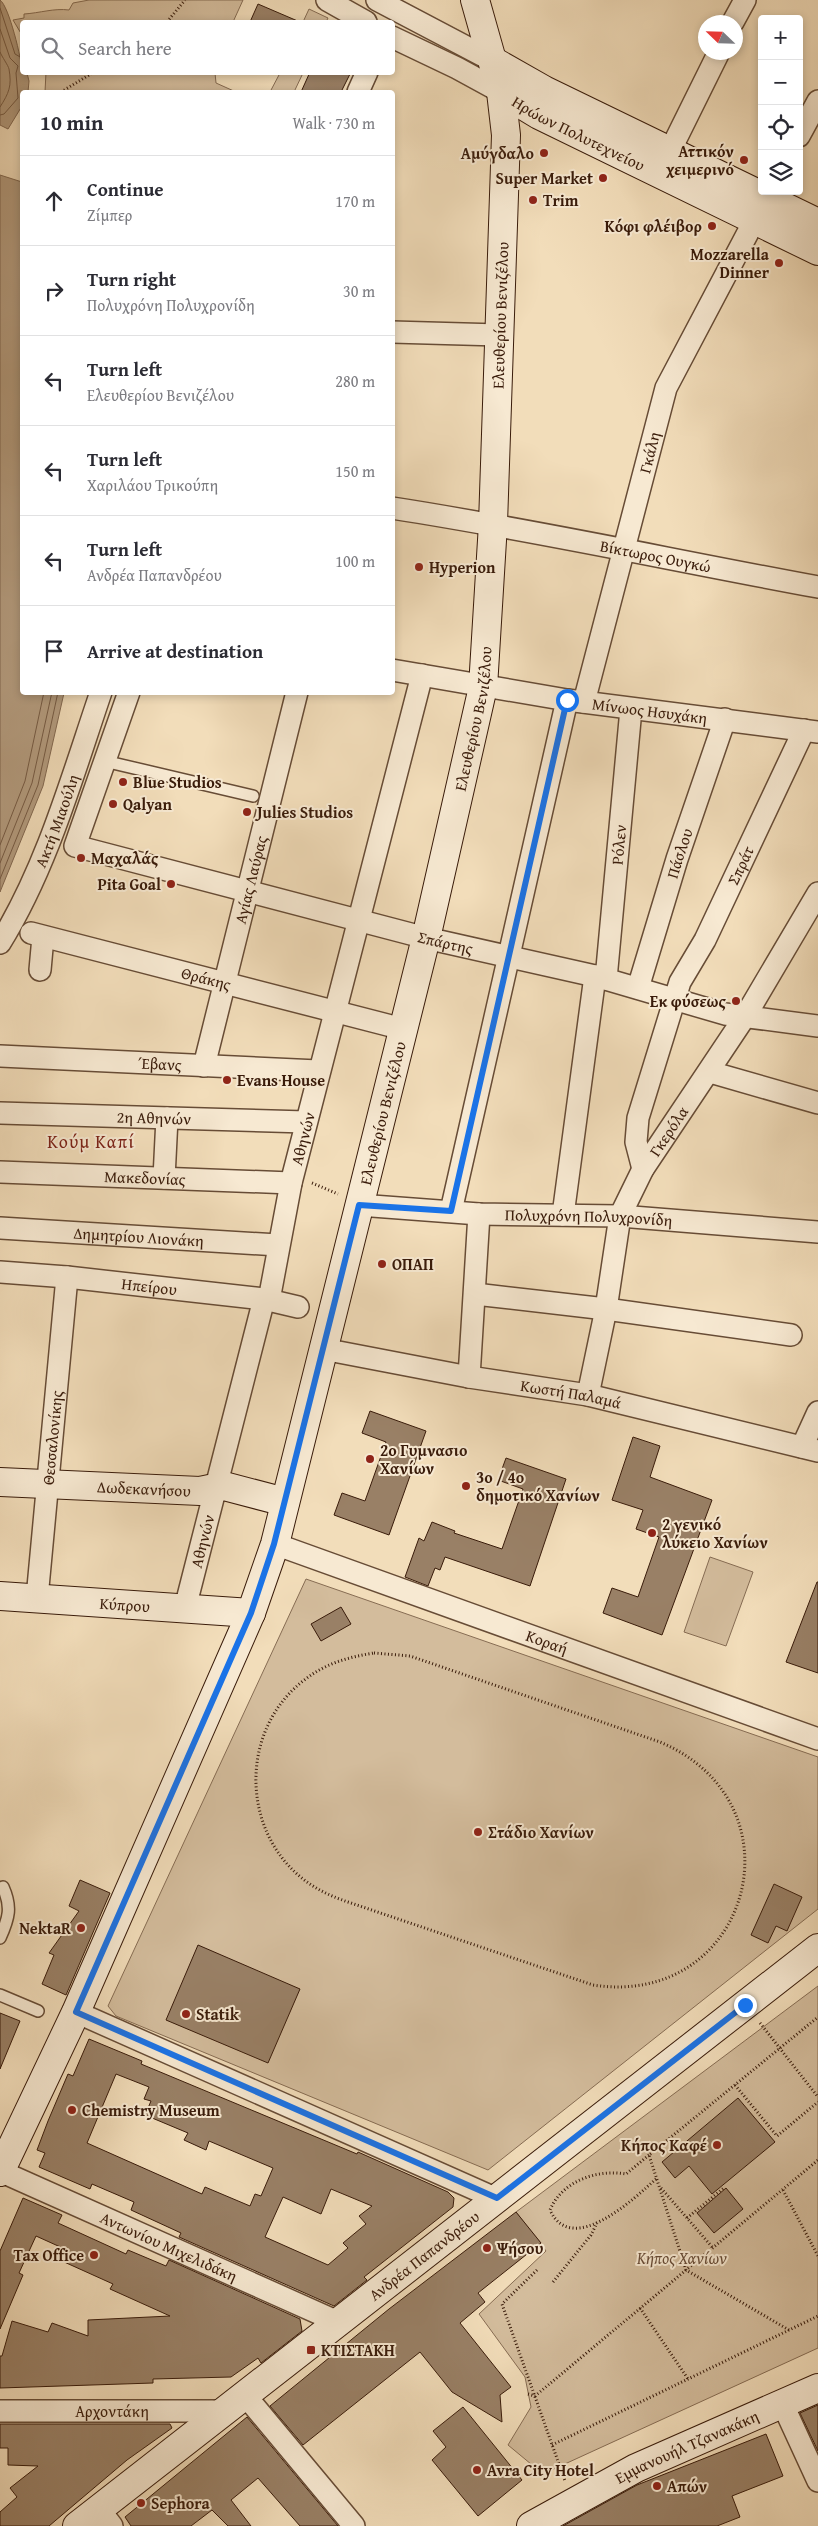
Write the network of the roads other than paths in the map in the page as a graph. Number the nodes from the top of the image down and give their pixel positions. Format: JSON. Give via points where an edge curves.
{"nodes":[{"id":1,"x":327,"y":0,"type":"edge"},
{"id":2,"x":377,"y":0,"type":"edge"},
{"id":3,"x":475,"y":0,"type":"edge"},
{"id":4,"x":744,"y":0,"type":"edge"},
{"id":5,"x":736,"y":15,"type":"edge"},
{"id":6,"x":362,"y":20,"type":"edge"},
{"id":7,"x":395,"y":38,"type":"edge"},
{"id":8,"x":714,"y":60,"type":"edge"},
{"id":9,"x":493,"y":61,"type":"junction"},
{"id":10,"x":366,"y":75,"type":"edge"},
{"id":11,"x":359,"y":90,"type":"edge"},
{"id":12,"x":501,"y":92,"type":"junction"},
{"id":13,"x":818,"y":101,"type":"edge"},
{"id":14,"x":803,"y":129,"type":"edge"},
{"id":15,"x":670,"y":151,"type":"junction"},
{"id":16,"x":764,"y":203,"type":"edge"},
{"id":17,"x":818,"y":223,"type":"edge"},
{"id":18,"x":818,"y":251,"type":"edge"},
{"id":19,"x":395,"y":332,"type":"edge"},
{"id":20,"x":499,"y":335,"type":"junction"},
{"id":21,"x":395,"y":508,"type":"edge"},
{"id":22,"x":493,"y":524,"type":"junction"},
{"id":23,"x":625,"y":552,"type":"junction"},
{"id":24,"x":818,"y":587,"type":"edge"},
{"id":25,"x":395,"y":671,"type":"edge"},
{"id":26,"x":422,"y":676,"type":"junction"},
{"id":27,"x":483,"y":687,"type":"junction"},
{"id":28,"x":100,"y":695,"type":"edge"},
{"id":29,"x":128,"y":695,"type":"edge"},
{"id":30,"x":296,"y":695,"type":"edge"},
{"id":31,"x":576,"y":701,"type":"junction"},
{"id":32,"x":631,"y":709,"type":"junction"},
{"id":33,"x":725,"y":719,"type":"junction"},
{"id":34,"x":811,"y":731,"type":"edge"},
{"id":35,"x":104,"y":761,"type":"junction"},
{"id":36,"x":253,"y":796,"type":"dead end"},
{"id":37,"x":76,"y":846,"type":"joint"},
{"id":38,"x":247,"y":891,"type":"junction"},
{"id":39,"x":818,"y":893,"type":"edge"},
{"id":40,"x":357,"y":920,"type":"junction"},
{"id":41,"x":426,"y":938,"type":"junction"},
{"id":42,"x":0,"y":943,"type":"edge"},
{"id":43,"x":508,"y":958,"type":"junction"},
{"id":44,"x":40,"y":970,"type":"dead end"},
{"id":45,"x":600,"y":978,"type":"junction"},
{"id":46,"x":224,"y":983,"type":"junction"},
{"id":47,"x":638,"y":988,"type":"junction"},
{"id":48,"x":676,"y":998,"type":"junction"},
{"id":49,"x":334,"y":1011,"type":"junction"},
{"id":50,"x":746,"y":1015,"type":"junction"},
{"id":51,"x":818,"y":1026,"type":"edge"},
{"id":52,"x":403,"y":1029,"type":"junction"},
{"id":53,"x":0,"y":1056,"type":"edge"},
{"id":54,"x":204,"y":1066,"type":"junction"},
{"id":55,"x":318,"y":1071,"type":"junction"},
{"id":56,"x":710,"y":1072,"type":"junction"},
{"id":57,"x":818,"y":1103,"type":"edge"},
{"id":58,"x":0,"y":1113,"type":"edge"},
{"id":59,"x":167,"y":1118,"type":"junction"},
{"id":60,"x":306,"y":1122,"type":"junction"},
{"id":61,"x":643,"y":1169,"type":"junction"},
{"id":62,"x":0,"y":1172,"type":"edge"},
{"id":63,"x":164,"y":1178,"type":"junction"},
{"id":64,"x":291,"y":1183,"type":"junction"},
{"id":65,"x":359,"y":1205,"type":"junction"},
{"id":66,"x":451,"y":1211,"type":"junction"},
{"id":67,"x":479,"y":1214,"type":"junction"},
{"id":68,"x":563,"y":1215,"type":"junction"},
{"id":69,"x":620,"y":1216,"type":"junction"},
{"id":70,"x":0,"y":1228,"type":"edge"},
{"id":71,"x":818,"y":1232,"type":"edge"},
{"id":72,"x":278,"y":1246,"type":"junction"},
{"id":73,"x":0,"y":1272,"type":"edge"},
{"id":74,"x":67,"y":1277,"type":"junction"},
{"id":75,"x":475,"y":1294,"type":"junction"},
{"id":76,"x":267,"y":1300,"type":"junction"},
{"id":77,"x":298,"y":1307,"type":"dead end"},
{"id":78,"x":606,"y":1309,"type":"junction"},
{"id":79,"x":792,"y":1335,"type":"dead end"},
{"id":80,"x":323,"y":1349,"type":"junction"},
{"id":81,"x":469,"y":1377,"type":"junction"},
{"id":82,"x":588,"y":1395,"type":"junction"},
{"id":83,"x":818,"y":1412,"type":"edge"},
{"id":84,"x":810,"y":1449,"type":"edge"},
{"id":85,"x":0,"y":1482,"type":"edge"},
{"id":86,"x":49,"y":1484,"type":"junction"},
{"id":87,"x":216,"y":1488,"type":"junction"},
{"id":88,"x":285,"y":1502,"type":"junction"},
{"id":89,"x":274,"y":1544,"type":"junction"},
{"id":90,"x":0,"y":1596,"type":"edge"},
{"id":91,"x":37,"y":1598,"type":"junction"},
{"id":92,"x":185,"y":1608,"type":"junction"},
{"id":93,"x":251,"y":1613,"type":"junction"},
{"id":94,"x":818,"y":1739,"type":"edge"},
{"id":95,"x":4,"y":1887,"type":"dead end"},
{"id":96,"x":0,"y":1938,"type":"edge"},
{"id":97,"x":818,"y":1948,"type":"edge"},
{"id":98,"x":0,"y":1995,"type":"edge"},
{"id":99,"x":38,"y":2011,"type":"dead end"},
{"id":100,"x":76,"y":2012,"type":"junction"},
{"id":101,"x":0,"y":2171,"type":"edge"},
{"id":102,"x":497,"y":2198,"type":"junction"},
{"id":103,"x":338,"y":2322,"type":"junction"},
{"id":104,"x":818,"y":2388,"type":"edge"},
{"id":105,"x":246,"y":2395,"type":"junction"},
{"id":106,"x":783,"y":2405,"type":"junction"},
{"id":107,"x":0,"y":2410,"type":"edge"},
{"id":108,"x":224,"y":2411,"type":"junction"},
{"id":109,"x":818,"y":2481,"type":"edge"},
{"id":110,"x":105,"y":2517,"type":"edge"},
{"id":111,"x":77,"y":2526,"type":"edge"},
{"id":112,"x":354,"y":2526,"type":"edge"},
{"id":113,"x":531,"y":2526,"type":"edge"}],
"edges":[{"from":1,"to":6,"type":"street"},
{"from":2,"to":9,"type":"street"},
{"from":3,"to":9,"type":"main road","name":"Ελευθερίου Βενιζέλου"},
{"from":4,"to":5,"type":"street"},
{"from":7,"to":12,"type":"street"},
{"from":8,"to":15,"type":"street"},
{"from":9,"to":12,"type":"main road","name":"Ελευθερίου Βενιζέλου"},
{"from":9,"to":15,"type":"main road","via":[[544,90]]},
{"from":10,"to":11,"type":"street"},
{"from":12,"to":16,"type":"main road","name":"Ηρώων Πολυτεχνείου","via":[[539,114]]},
{"from":12,"to":20,"type":"main road","name":"Ελευθερίου Βενιζέλου","via":[[506,135]]},
{"from":13,"to":14,"type":"street"},
{"from":15,"to":16,"type":"main road"},
{"from":16,"to":17,"type":"main road"},
{"from":16,"to":18,"type":"main road","name":"Ηρώων Πολυτεχνείου"},
{"from":16,"to":23,"type":"street","name":"Γκάλη","via":[[666,388]]},
{"from":19,"to":20,"type":"street"},
{"from":20,"to":22,"type":"main road","name":"Ελευθερίου Βενιζέλου"},
{"from":21,"to":22,"type":"street","name":"Βίκτωρος Ουγκώ"},
{"from":22,"to":23,"type":"street","name":"Βίκτωρος Ουγκώ"},
{"from":22,"to":27,"type":"main road","name":"Ελευθερίου Βενιζέλου"},
{"from":23,"to":24,"type":"street","name":"Βίκτωρος Ουγκώ"},
{"from":23,"to":31,"type":"street","name":"Γκάλη"},
{"from":25,"to":26,"type":"street","name":"Μίνωος Ησυχάκη"},
{"from":26,"to":27,"type":"street","name":"Μίνωος Ησυχάκη"},
{"from":26,"to":40,"type":"street","name":"Αθηνών"},
{"from":27,"to":31,"type":"street","name":"Μίνωος Ησυχάκη"},
{"from":27,"to":41,"type":"main road","name":"Ελευθερίου Βενιζέλου"},
{"from":28,"to":42,"type":"street","name":"Ακτή Μιαούλη","via":[[54,831],[16,918]]},
{"from":29,"to":35,"type":"street","name":"Ακτή Μιαούλη"},
{"from":30,"to":38,"type":"street","name":"Αγίας Λαύρας"},
{"from":31,"to":32,"type":"street","name":"Μίνωος Ησυχάκη"},
{"from":31,"to":43,"type":"street","name":"Γκάλη"},
{"from":32,"to":33,"type":"street","name":"Μίνωος Ησυχάκη"},
{"from":32,"to":45,"type":"street","name":"Ρόλεν"},
{"from":33,"to":34,"type":"street","name":"Μίνωος Ησυχάκη"},
{"from":33,"to":47,"type":"street","name":"Πάσλου"},
{"from":34,"to":48,"type":"street","name":"Σπράτ","via":[[705,940],[680,982]]},
{"from":35,"to":36,"type":"lane"},
{"from":35,"to":37,"type":"street","name":"Ακτή Μιαούλη"},
{"from":37,"to":38,"type":"street","name":"Σπάρτης"},
{"from":38,"to":40,"type":"street","name":"Σπάρτης"},
{"from":38,"to":46,"type":"street","name":"Αγίας Λαύρας"},
{"from":39,"to":50,"type":"street","name":"Γκερόλα"},
{"from":40,"to":41,"type":"street","name":"Σπάρτης"},
{"from":40,"to":49,"type":"street","name":"Αθηνών"},
{"from":41,"to":43,"type":"street","name":"Σπάρτης"},
{"from":41,"to":52,"type":"main road","name":"Ελευθερίου Βενιζέλου"},
{"from":43,"to":45,"type":"street","name":"Σπάρτης"},
{"from":43,"to":66,"type":"street","name":"Γκάλη"},
{"from":44,"to":46,"type":"street","name":"Θράκης","via":[[37,935]]},
{"from":45,"to":47,"type":"street","name":"Σπάρτης"},
{"from":45,"to":68,"type":"street","name":"Ρόλεν"},
{"from":46,"to":49,"type":"street","name":"Θράκης"},
{"from":46,"to":54,"type":"street","name":"Αγίας Λαύρας"},
{"from":47,"to":48,"type":"street","name":"Σπάρτης"},
{"from":48,"to":50,"type":"street","name":"Σπάρτης","via":[[725,1014]]},
{"from":48,"to":61,"type":"street","name":"Σπράτ","via":[[638,1118],[636,1142]]},
{"from":49,"to":52,"type":"street","name":"Θράκης"},
{"from":49,"to":55,"type":"street","name":"Αθηνών"},
{"from":50,"to":51,"type":"street","name":"Σπάρτης"},
{"from":50,"to":56,"type":"street","name":"Γκερόλα"},
{"from":52,"to":65,"type":"main road","name":"Ελευθερίου Βενιζέλου"},
{"from":53,"to":54,"type":"street","name":"Έβανς"},
{"from":54,"to":55,"type":"street","name":"Έβανς"},
{"from":55,"to":60,"type":"street","name":"Αθηνών"},
{"from":56,"to":57,"type":"street"},
{"from":56,"to":61,"type":"street","name":"Γκερόλα"},
{"from":58,"to":59,"type":"street","name":"2η Αθηνών"},
{"from":59,"to":60,"type":"street","name":"2η Αθηνών"},
{"from":59,"to":63,"type":"street"},
{"from":60,"to":64,"type":"street","name":"Αθηνών"},
{"from":61,"to":69,"type":"street","name":"Γκερόλα"},
{"from":62,"to":63,"type":"street","name":"Μακεδονίας"},
{"from":63,"to":64,"type":"street","name":"Μακεδονίας"},
{"from":64,"to":72,"type":"street","name":"Αθηνών"},
{"from":65,"to":66,"type":"street","name":"Πολυχρόνη Πολυχρονίδη"},
{"from":65,"to":80,"type":"main road","name":"Ελευθερίου Βενιζέλου"},
{"from":66,"to":67,"type":"street","name":"Πολυχρόνη Πολυχρονίδη"},
{"from":67,"to":68,"type":"street","name":"Πολυχρόνη Πολυχρονίδη"},
{"from":67,"to":75,"type":"street"},
{"from":68,"to":69,"type":"street","name":"Πολυχρόνη Πολυχρονίδη"},
{"from":69,"to":71,"type":"street","name":"Πολυχρόνη Πολυχρονίδη"},
{"from":69,"to":78,"type":"street","name":"Γκερόλα"},
{"from":70,"to":72,"type":"street","name":"Δημητρίου Λιονάκη"},
{"from":72,"to":76,"type":"street","name":"Αθηνών"},
{"from":73,"to":74,"type":"street","name":"Ηπείρου"},
{"from":74,"to":76,"type":"street","name":"Ηπείρου"},
{"from":74,"to":86,"type":"street","name":"Θεσσαλονίκης"},
{"from":75,"to":78,"type":"street"},
{"from":75,"to":81,"type":"street"},
{"from":76,"to":77,"type":"street","name":"Ηπείρου"},
{"from":76,"to":87,"type":"street","name":"Αθηνών"},
{"from":78,"to":79,"type":"street"},
{"from":78,"to":82,"type":"street","name":"Γκερόλα"},
{"from":80,"to":81,"type":"street","name":"Κωστή Παλαμά"},
{"from":80,"to":88,"type":"main road","name":"Ελευθερίου Βενιζέλου"},
{"from":81,"to":82,"type":"street","name":"Κωστή Παλαμά"},
{"from":82,"to":84,"type":"street","name":"Κωστή Παλαμά"},
{"from":83,"to":84,"type":"street"},
{"from":85,"to":86,"type":"main road","name":"Δωδεκανήσου"},
{"from":86,"to":87,"type":"main road","name":"Δωδεκανήσου","via":[[200,1491]]},
{"from":86,"to":91,"type":"street","name":"Θεσσαλονίκης"},
{"from":87,"to":88,"type":"main road","name":"Δωδεκανήσου","via":[[224,1486]]},
{"from":87,"to":92,"type":"street","name":"Αθηνών"},
{"from":88,"to":89,"type":"main road","name":"Ελευθερίου Βενιζέλου"},
{"from":89,"to":93,"type":"main road","name":"Ελευθερίου Βενιζέλου"},
{"from":89,"to":94,"type":"street","name":"Κοραή"},
{"from":90,"to":91,"type":"main road","name":"Κύπρου"},
{"from":91,"to":92,"type":"main road","name":"Κύπρου"},
{"from":92,"to":93,"type":"main road","name":"Κύπρου"},
{"from":93,"to":100,"type":"main road","name":"Ελευθερίου Βενιζέλου"},
{"from":95,"to":96,"type":"lane","via":[[10,1917]]},
{"from":97,"to":102,"type":"main road","name":"Ανδρέα Παπανδρέου"},
{"from":98,"to":99,"type":"lane"},
{"from":100,"to":101,"type":"main road","name":"Ελευθερίου Βενιζέλου"},
{"from":100,"to":102,"type":"street"},
{"from":101,"to":103,"type":"street","name":"Αντωνίου Μιχελιδάκη"},
{"from":102,"to":103,"type":"main road","name":"Ανδρέα Παπανδρέου"},
{"from":103,"to":105,"type":"main road","name":"Ανδρέα Παπανδρέου"},
{"from":104,"to":106,"type":"main road","name":"Εμμανουήλ Τζανακάκη"},
{"from":105,"to":108,"type":"main road","name":"Ανδρέα Παπανδρέου"},
{"from":105,"to":112,"type":"street"},
{"from":106,"to":109,"type":"street"},
{"from":106,"to":113,"type":"main road","name":"Εμμανουήλ Τζανακάκη","via":[[636,2468]]},
{"from":107,"to":108,"type":"street","name":"Αρχοντάκη"},
{"from":108,"to":110,"type":"main road","name":"Ανδρέα Παπανδρέου"},
{"from":110,"to":111,"type":"main road","name":"Ανδρέα Παπανδρέου"}]}
